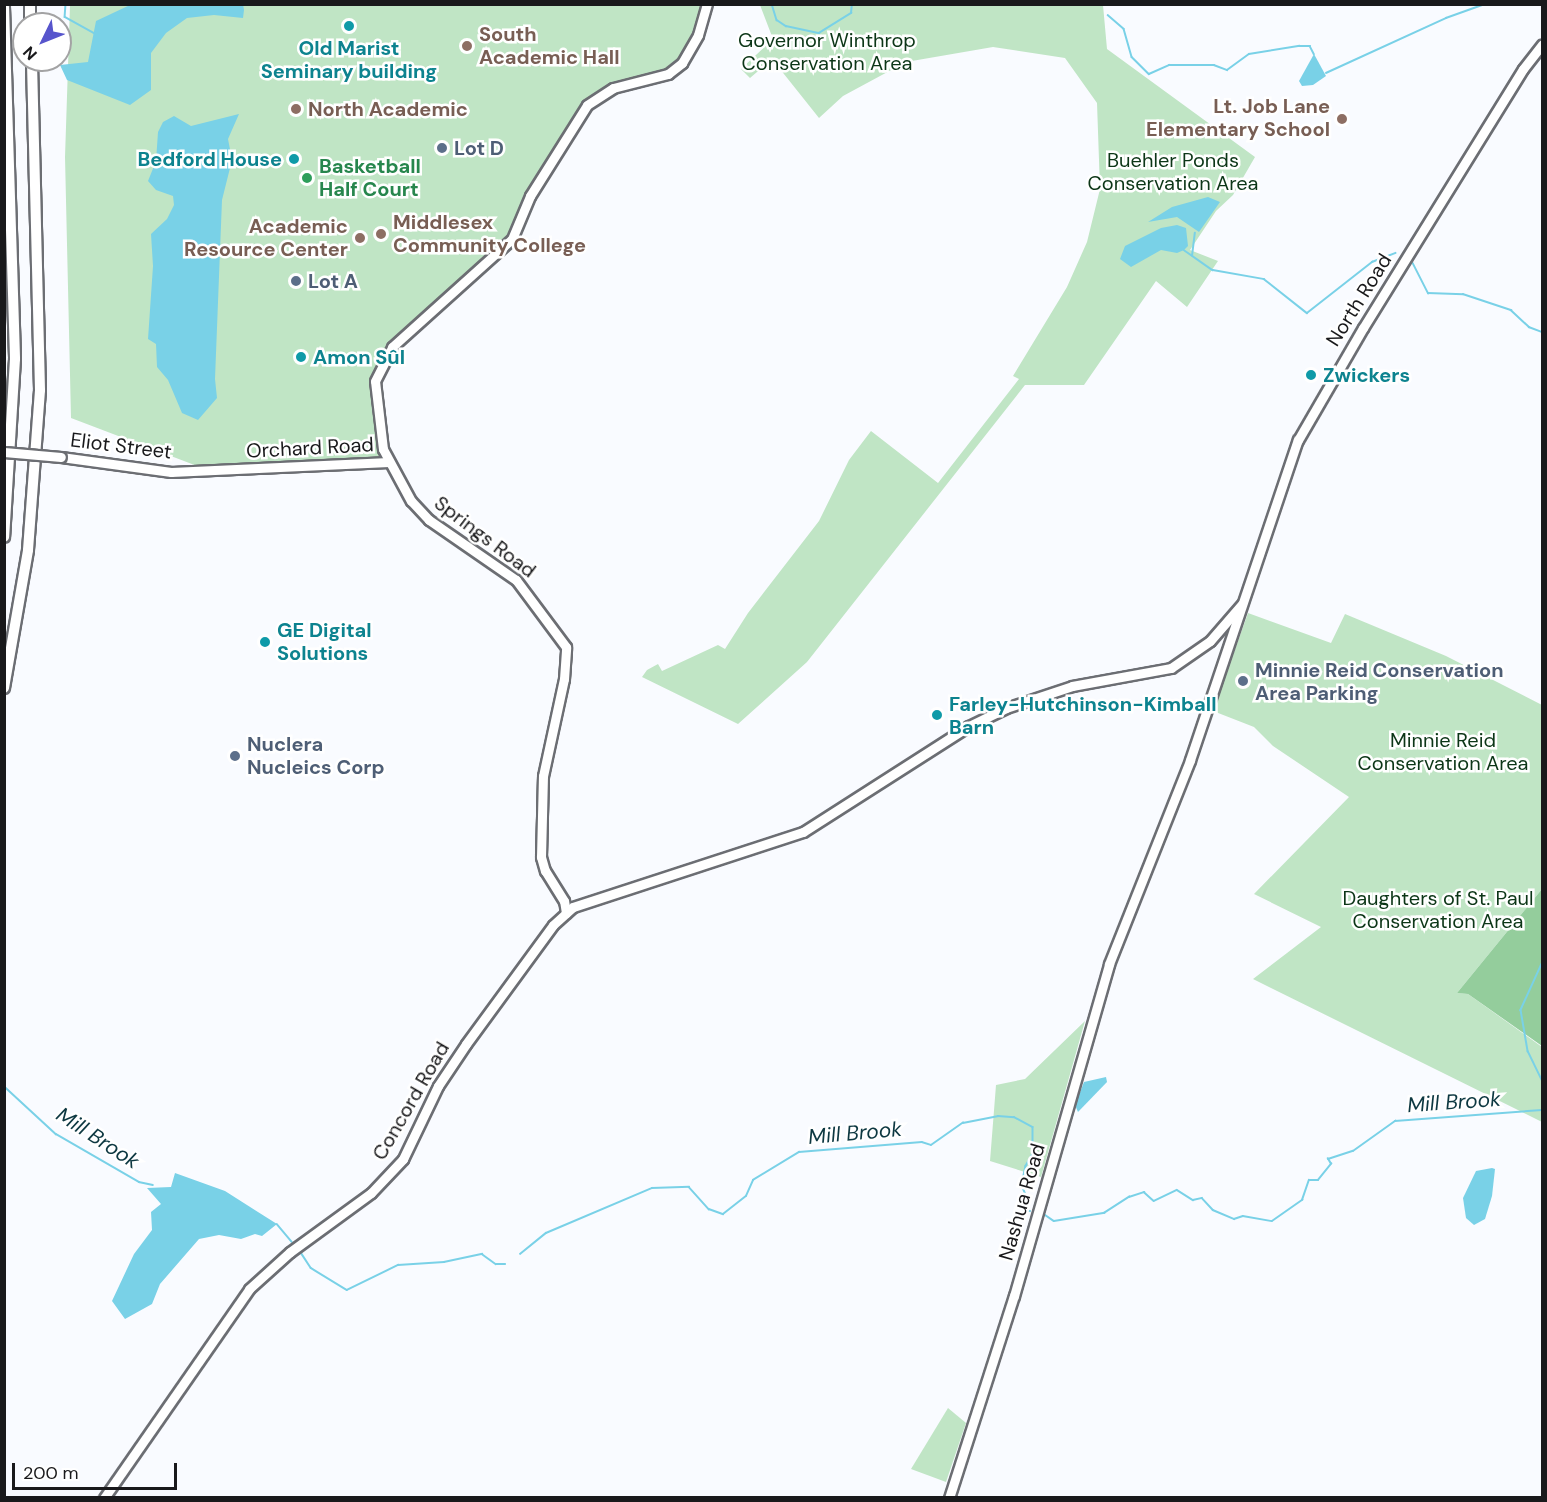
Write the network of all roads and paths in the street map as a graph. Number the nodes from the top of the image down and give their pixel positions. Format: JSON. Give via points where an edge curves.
{"nodes":[{"id":1,"x":707,"y":4,"type":"edge"},
{"id":2,"x":4,"y":7,"type":"edge"},
{"id":3,"x":1542,"y":45,"type":"edge"},
{"id":4,"x":32,"y":72,"type":"edge"},
{"id":5,"x":4,"y":452,"type":"edge"},
{"id":6,"x":389,"y":462,"type":"junction"},
{"id":7,"x":232,"y":470,"type":"joint"},
{"id":8,"x":4,"y":537,"type":"edge"},
{"id":9,"x":1246,"y":600,"type":"junction"},
{"id":10,"x":1210,"y":641,"type":"junction"},
{"id":11,"x":1228,"y":652,"type":"junction"},
{"id":12,"x":4,"y":688,"type":"edge"},
{"id":13,"x":566,"y":913,"type":"junction"},
{"id":14,"x":104,"y":1497,"type":"edge"},
{"id":15,"x":949,"y":1497,"type":"edge"}],
"edges":[{"from":1,"to":6,"type":"main road","name":"Springs Road","via":[[698,35],[682,63],[668,74],[613,88],[587,105],[536,187],[518,229],[504,249],[392,347],[375,381],[379,432]]},
{"from":2,"to":8,"type":"highway","via":[[15,359]]},
{"from":3,"to":9,"type":"main road","name":"North Road","via":[[1519,75],[1313,410],[1293,452]]},
{"from":4,"to":12,"type":"highway","via":[[39,401],[30,539]]},
{"from":5,"to":7,"type":"main road","name":"Eliot Street","bridge":true,"via":[[171,472]]},
{"from":6,"to":7,"type":"main road","name":"Orchard Road"},
{"from":6,"to":13,"type":"main road","name":"Springs Road","via":[[420,512],[516,579],[564,641],[567,660],[543,776],[541,857]]},
{"from":9,"to":10,"type":"main road"},
{"from":9,"to":11,"type":"main road","name":"North Road"},
{"from":10,"to":11,"type":"main road"},
{"from":10,"to":13,"type":"main road","name":"Concord Road","via":[[1164,670],[1072,687],[1006,708],[969,726],[795,835],[586,900]]},
{"from":11,"to":15,"type":"main road","name":"Nashua Road","via":[[1102,985],[1014,1296]]},
{"from":13,"to":14,"type":"main road","name":"Concord Road","via":[[453,1063],[403,1159],[371,1193],[290,1252],[249,1289]]}]}
